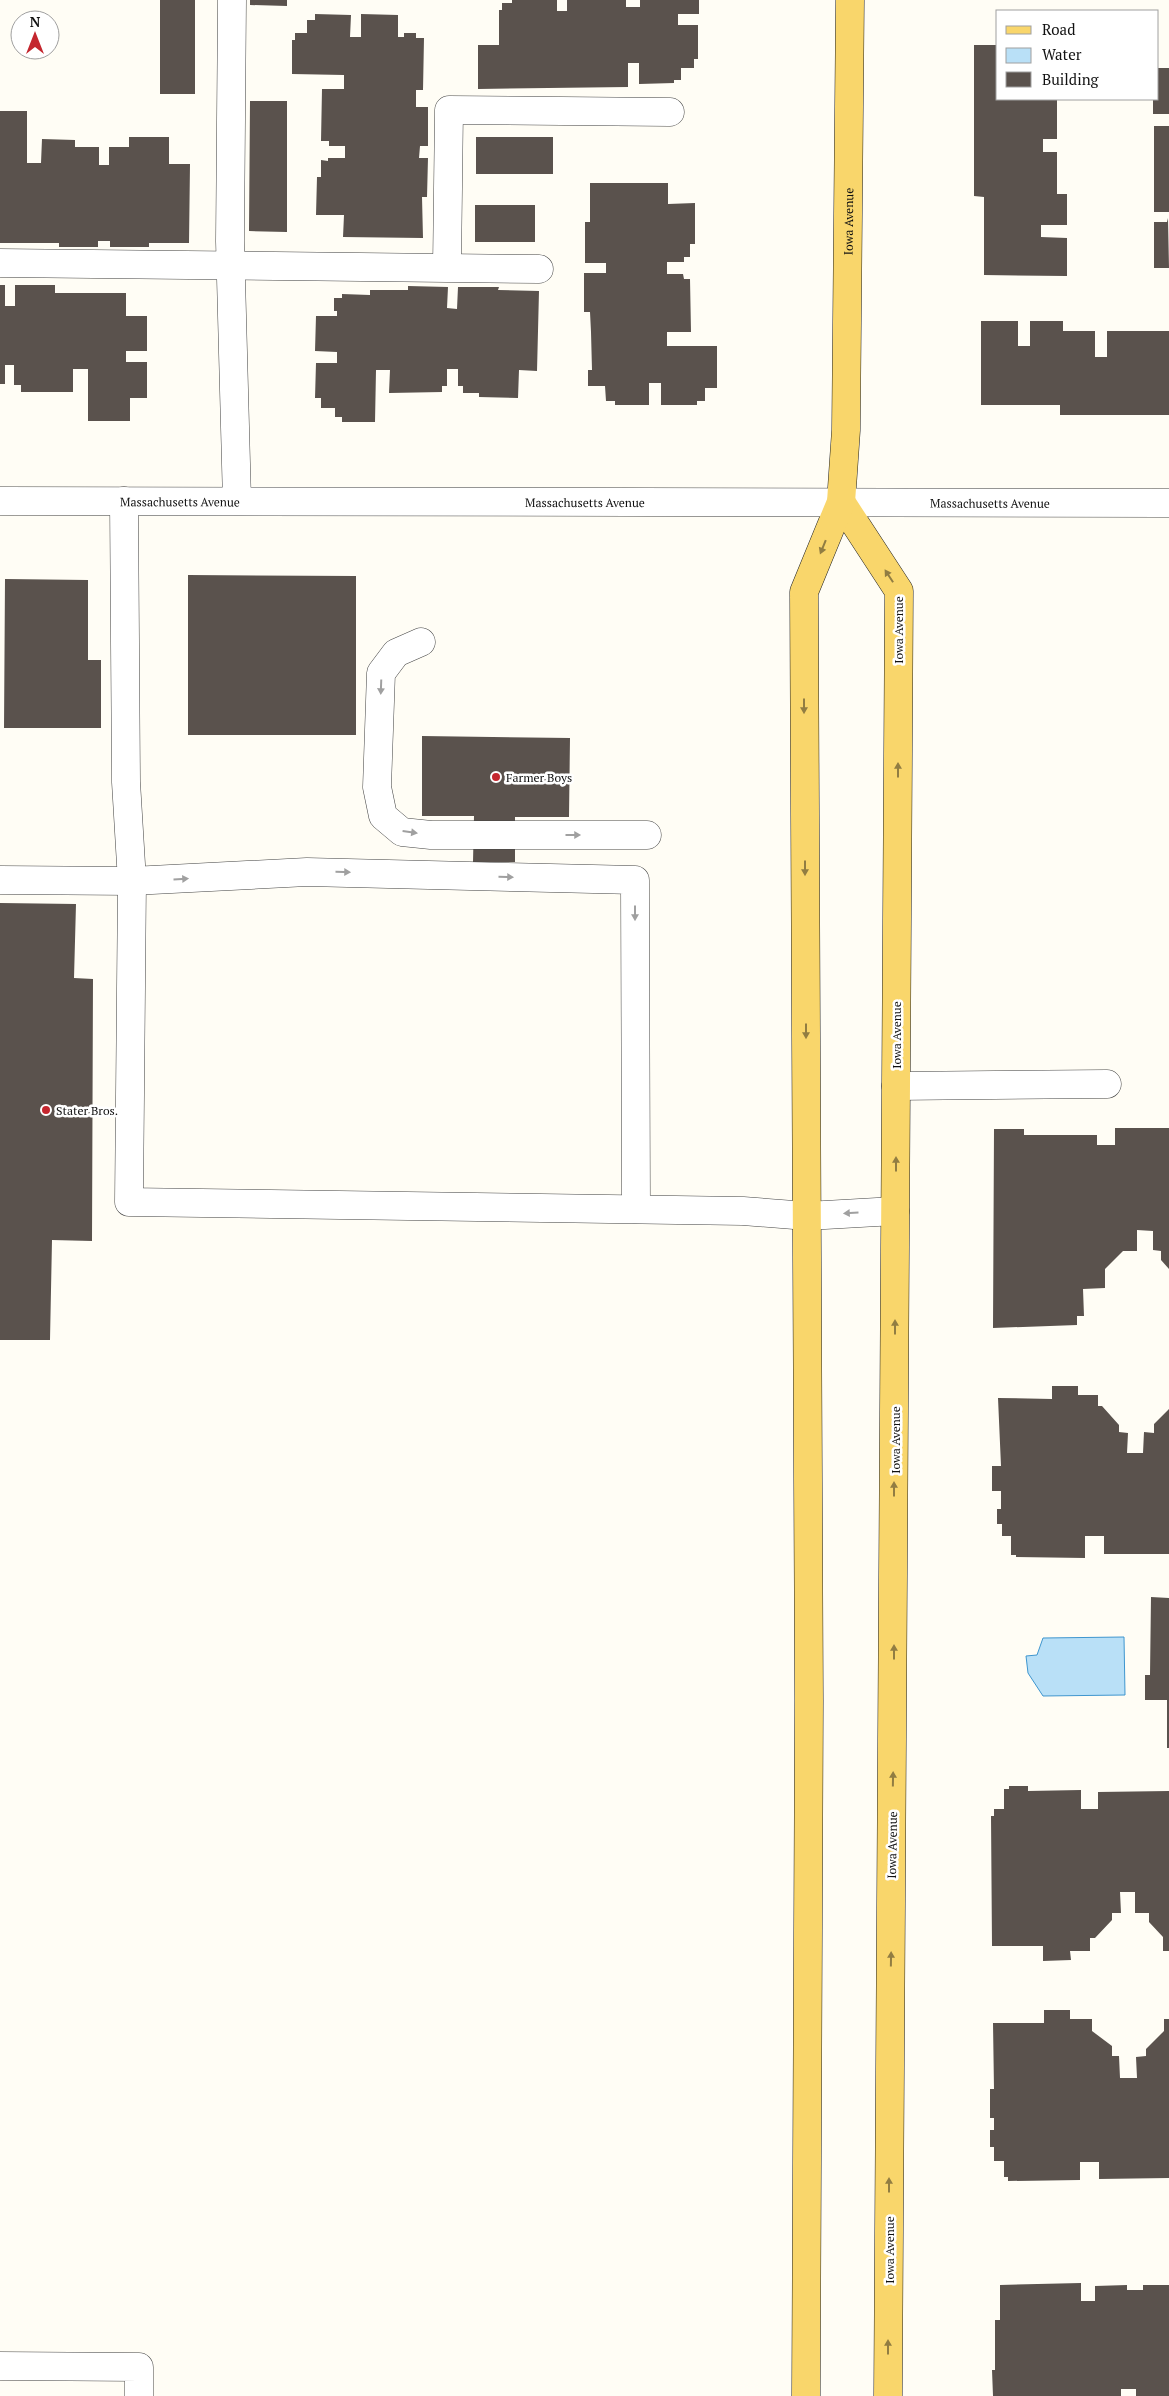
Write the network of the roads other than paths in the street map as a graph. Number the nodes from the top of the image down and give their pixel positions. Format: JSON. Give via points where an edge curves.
{"nodes":[{"id":1,"x":232,"y":0,"type":"edge"},
{"id":2,"x":850,"y":0,"type":"edge"},
{"id":3,"x":670,"y":112,"type":"dead end"},
{"id":4,"x":0,"y":262,"type":"edge"},
{"id":5,"x":232,"y":265,"type":"junction"},
{"id":6,"x":447,"y":267,"type":"junction"},
{"id":7,"x":539,"y":268,"type":"dead end"},
{"id":8,"x":0,"y":501,"type":"edge"},
{"id":9,"x":124,"y":501,"type":"junction"},
{"id":10,"x":237,"y":501,"type":"junction"},
{"id":11,"x":841,"y":502,"type":"junction"},
{"id":12,"x":1169,"y":503,"type":"edge"},
{"id":13,"x":421,"y":642,"type":"dead end"},
{"id":14,"x":647,"y":835,"type":"dead end"},
{"id":15,"x":0,"y":880,"type":"edge"},
{"id":16,"x":132,"y":881,"type":"junction"},
{"id":17,"x":1107,"y":1084,"type":"dead end"},
{"id":18,"x":896,"y":1086,"type":"junction"},
{"id":19,"x":636,"y":1209,"type":"junction"},
{"id":20,"x":895,"y":1211,"type":"junction"},
{"id":21,"x":807,"y":1216,"type":"junction"},
{"id":22,"x":0,"y":2366,"type":"edge"},
{"id":23,"x":139,"y":2396,"type":"edge"},
{"id":24,"x":806,"y":2396,"type":"edge"},
{"id":25,"x":888,"y":2396,"type":"edge"}],
"edges":[{"from":1,"to":5,"type":"street"},
{"from":2,"to":11,"type":"main road","name":"Iowa Avenue","via":[[846,430]]},
{"from":3,"to":6,"type":"street","via":[[449,110]]},
{"from":4,"to":5,"type":"street"},
{"from":5,"to":6,"type":"street"},
{"from":5,"to":10,"type":"street"},
{"from":6,"to":7,"type":"street"},
{"from":8,"to":9,"type":"street","name":"Massachusetts Avenue"},
{"from":9,"to":10,"type":"street","name":"Massachusetts Avenue"},
{"from":9,"to":16,"type":"street","via":[[126,782]]},
{"from":10,"to":11,"type":"street","name":"Massachusetts Avenue"},
{"from":11,"to":12,"type":"street","name":"Massachusetts Avenue"},
{"from":18,"to":11,"type":"main road","name":"Iowa Avenue","one_way":true,"via":[[899,592]]},
{"from":11,"to":21,"type":"main road","name":"Iowa Avenue","one_way":true,"via":[[804,592]]},
{"from":13,"to":14,"type":"street","one_way":true,"via":[[396,653],[381,673],[377,787],[383,816],[402,832],[431,835]]},
{"from":15,"to":16,"type":"street"},
{"from":16,"to":19,"type":"street","via":[[129,1202]]},
{"from":16,"to":19,"type":"street","one_way":true,"via":[[306,872],[635,880]]},
{"from":17,"to":18,"type":"street"},
{"from":20,"to":18,"type":"main road","name":"Iowa Avenue","one_way":true},
{"from":19,"to":21,"type":"street"},
{"from":20,"to":21,"type":"street","one_way":true},
{"from":25,"to":20,"type":"main road","name":"Iowa Avenue","one_way":true},
{"from":21,"to":24,"type":"main road","name":"Iowa Avenue"},
{"from":22,"to":23,"type":"street","via":[[139,2367]]}]}
